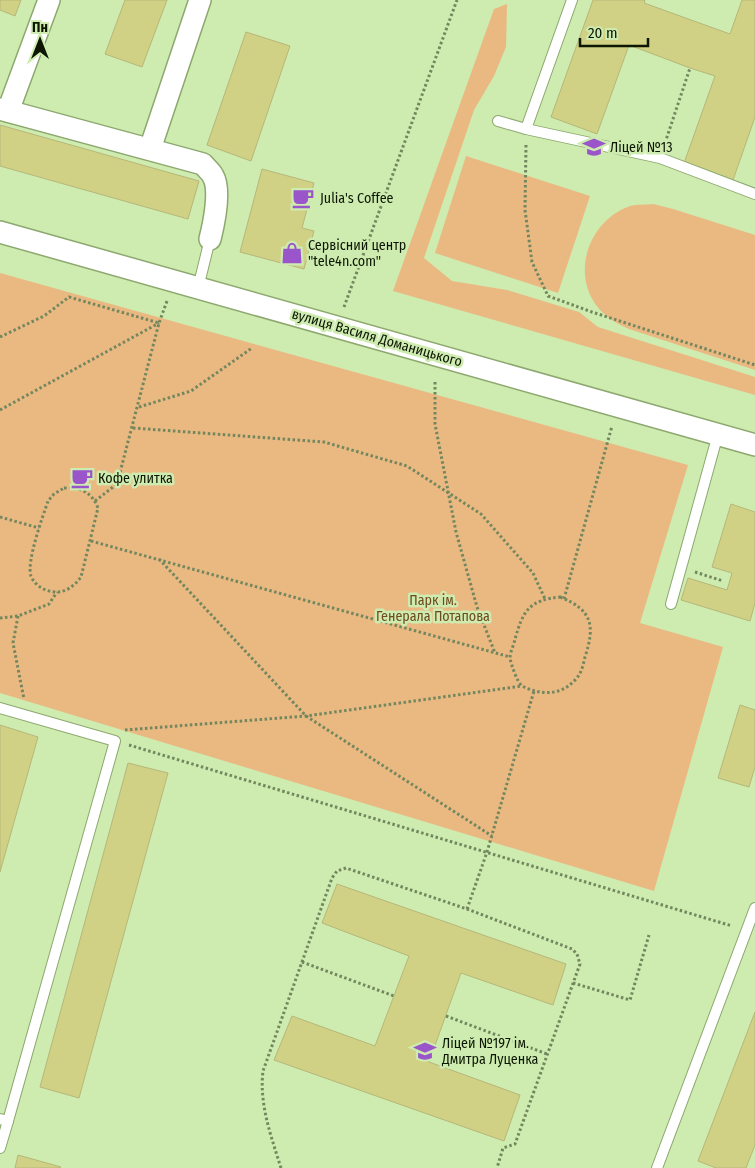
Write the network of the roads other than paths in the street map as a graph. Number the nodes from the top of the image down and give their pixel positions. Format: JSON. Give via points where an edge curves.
{"nodes":[{"id":1,"x":49,"y":0,"type":"edge"},
{"id":2,"x":200,"y":0,"type":"edge"},
{"id":3,"x":572,"y":0,"type":"edge"},
{"id":4,"x":4,"y":110,"type":"edge"},
{"id":5,"x":498,"y":121,"type":"dead end"},
{"id":6,"x":526,"y":129,"type":"junction"},
{"id":7,"x":150,"y":149,"type":"junction"},
{"id":8,"x":755,"y":194,"type":"edge"},
{"id":9,"x":0,"y":232,"type":"edge"},
{"id":10,"x":210,"y":239,"type":"joint"},
{"id":11,"x":198,"y":288,"type":"junction"},
{"id":12,"x":718,"y":434,"type":"junction"},
{"id":13,"x":755,"y":445,"type":"edge"},
{"id":14,"x":671,"y":604,"type":"dead end"},
{"id":15,"x":0,"y":708,"type":"edge"},
{"id":16,"x":755,"y":908,"type":"edge"},
{"id":17,"x":4,"y":1120,"type":"edge"},
{"id":18,"x":0,"y":1148,"type":"edge"},
{"id":19,"x":657,"y":1168,"type":"edge"}],
"edges":[{"from":1,"to":4,"type":"street"},
{"from":2,"to":7,"type":"street"},
{"from":3,"to":6,"type":"lane"},
{"from":4,"to":7,"type":"street"},
{"from":5,"to":6,"type":"lane"},
{"from":6,"to":8,"type":"lane","via":[[660,158]]},
{"from":7,"to":10,"type":"street","via":[[203,164],[214,177],[215,218]]},
{"from":9,"to":11,"type":"street","name":"вулиця Василя Доманицького"},
{"from":10,"to":11,"type":"lane"},
{"from":11,"to":12,"type":"street","name":"вулиця Василя Доманицького"},
{"from":12,"to":13,"type":"street","name":"вулиця Василя Доманицького"},
{"from":12,"to":14,"type":"lane"},
{"from":15,"to":17,"type":"lane","via":[[114,741]]},
{"from":16,"to":19,"type":"lane"},
{"from":17,"to":18,"type":"lane"}]}
